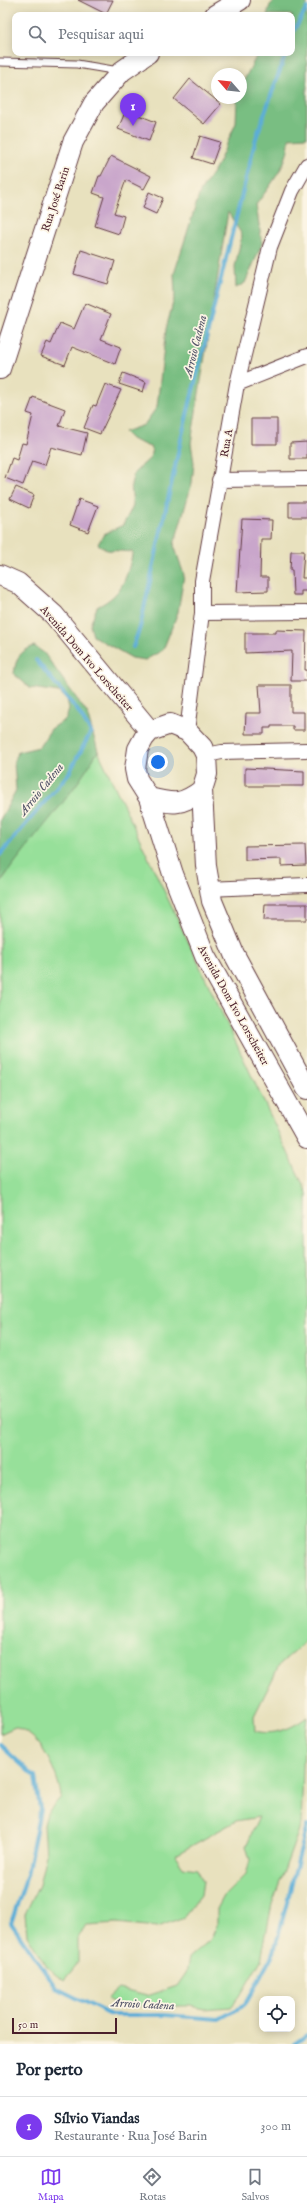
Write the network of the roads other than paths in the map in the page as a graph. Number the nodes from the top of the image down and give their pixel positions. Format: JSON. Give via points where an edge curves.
{"nodes":[{"id":1,"x":240,"y":0,"type":"edge"},
{"id":2,"x":220,"y":12,"type":"edge"},
{"id":3,"x":144,"y":56,"type":"edge"},
{"id":4,"x":0,"y":62,"type":"edge"},
{"id":5,"x":122,"y":71,"type":"junction"},
{"id":6,"x":307,"y":165,"type":"edge"},
{"id":7,"x":307,"y":356,"type":"edge"},
{"id":8,"x":0,"y":369,"type":"edge"},
{"id":9,"x":237,"y":384,"type":"junction"},
{"id":10,"x":307,"y":479,"type":"edge"},
{"id":11,"x":219,"y":480,"type":"junction"},
{"id":12,"x":0,"y":575,"type":"edge"},
{"id":13,"x":307,"y":612,"type":"edge"},
{"id":14,"x":202,"y":613,"type":"junction"},
{"id":15,"x":150,"y":731,"type":"junction"},
{"id":16,"x":187,"y":731,"type":"junction"},
{"id":17,"x":307,"y":750,"type":"edge"},
{"id":18,"x":206,"y":755,"type":"junction"},
{"id":19,"x":202,"y":790,"type":"junction"},
{"id":20,"x":149,"y":798,"type":"junction"},
{"id":21,"x":307,"y":885,"type":"edge"},
{"id":22,"x":208,"y":889,"type":"junction"},
{"id":23,"x":307,"y":1089,"type":"edge"},
{"id":24,"x":307,"y":1138,"type":"edge"}],
"edges":[{"from":1,"to":2,"type":"main road"},
{"from":3,"to":5,"type":"main road","name":"Rua José Barin"},
{"from":4,"to":5,"type":"lane","via":[[77,64]]},
{"from":5,"to":8,"type":"main road","name":"Rua José Barin","via":[[94,103],[73,142]]},
{"from":6,"to":9,"type":"street","name":"Rua A","via":[[292,191],[270,247]]},
{"from":7,"to":9,"type":"street"},
{"from":9,"to":11,"type":"street","name":"Rua A"},
{"from":10,"to":11,"type":"street"},
{"from":11,"to":14,"type":"street","name":"Rua A","via":[[202,581]]},
{"from":12,"to":15,"type":"main road","name":"Avenida Dom Ivo Lorscheiter","via":[[18,583],[54,615]]},
{"from":13,"to":14,"type":"street"},
{"from":14,"to":16,"type":"street","name":"Rua A"},
{"from":15,"to":16,"type":"main road","via":[[170,724]]},
{"from":15,"to":20,"type":"main road","name":"Avenida Dom Ivo Lorscheiter","via":[[138,749],[135,769],[137,779]]},
{"from":16,"to":18,"type":"main road"},
{"from":17,"to":18,"type":"street","via":[[222,752]]},
{"from":18,"to":19,"type":"main road","via":[[207,774]]},
{"from":19,"to":20,"type":"main road","via":[[192,797],[174,803]]},
{"from":19,"to":22,"type":"main road"},
{"from":20,"to":24,"type":"main road","name":"Avenida Dom Ivo Lorscheiter","via":[[173,874],[205,956]]},
{"from":21,"to":22,"type":"street"},
{"from":22,"to":23,"type":"main road","via":[[234,954]]}]}
